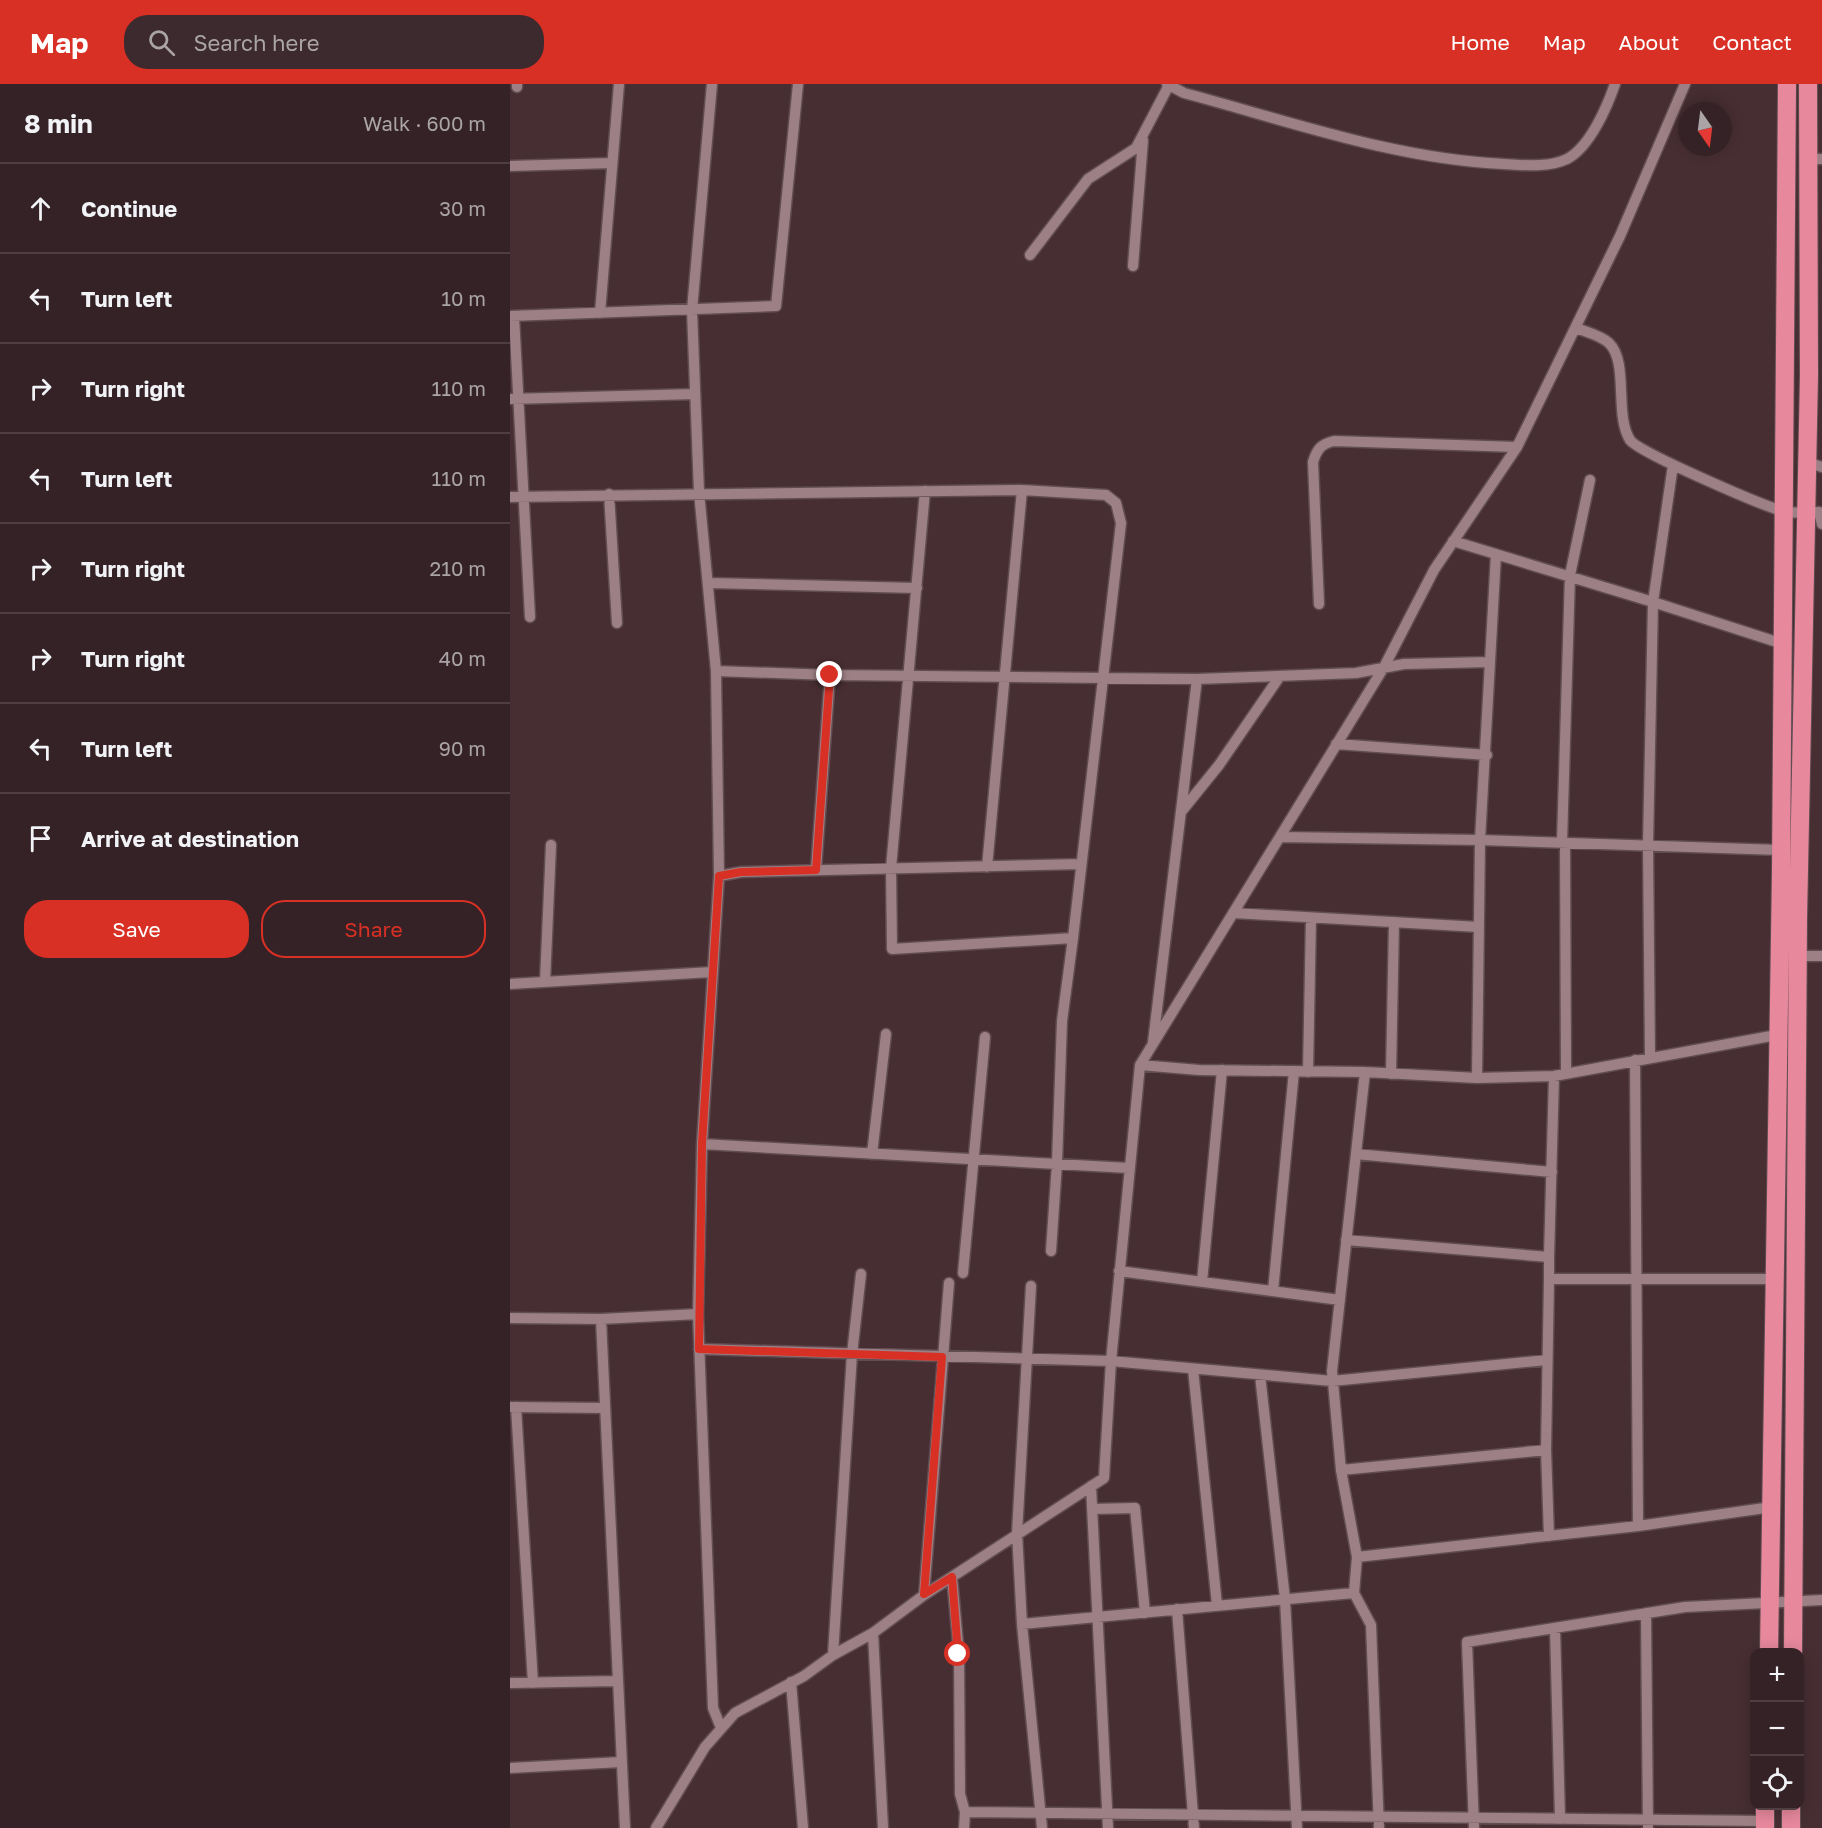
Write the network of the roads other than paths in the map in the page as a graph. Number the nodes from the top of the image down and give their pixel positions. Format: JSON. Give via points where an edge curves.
{"nodes":[{"id":1,"x":619,"y":84,"type":"edge"},
{"id":2,"x":712,"y":84,"type":"edge"},
{"id":3,"x":798,"y":84,"type":"edge"},
{"id":4,"x":1615,"y":84,"type":"edge"},
{"id":5,"x":1685,"y":84,"type":"edge"},
{"id":6,"x":1787,"y":84,"type":"edge"},
{"id":7,"x":1808,"y":84,"type":"edge"},
{"id":8,"x":1168,"y":85,"type":"edge"},
{"id":9,"x":1143,"y":137,"type":"junction"},
{"id":10,"x":1815,"y":159,"type":"edge"},
{"id":11,"x":612,"y":164,"type":"junction"},
{"id":12,"x":510,"y":166,"type":"edge"},
{"id":13,"x":1030,"y":255,"type":"dead end"},
{"id":14,"x":1133,"y":266,"type":"dead end"},
{"id":15,"x":692,"y":310,"type":"junction"},
{"id":16,"x":600,"y":313,"type":"junction"},
{"id":17,"x":512,"y":316,"type":"edge"},
{"id":18,"x":1576,"y":328,"type":"junction"},
{"id":19,"x":695,"y":394,"type":"junction"},
{"id":20,"x":514,"y":399,"type":"edge"},
{"id":21,"x":1517,"y":447,"type":"junction"},
{"id":22,"x":1673,"y":465,"type":"junction"},
{"id":23,"x":1815,"y":465,"type":"edge"},
{"id":24,"x":1590,"y":480,"type":"dead end"},
{"id":25,"x":1022,"y":490,"type":"junction"},
{"id":26,"x":925,"y":491,"type":"junction"},
{"id":27,"x":699,"y":492,"type":"junction"},
{"id":28,"x":609,"y":494,"type":"junction"},
{"id":29,"x":525,"y":496,"type":"junction"},
{"id":30,"x":510,"y":497,"type":"edge"},
{"id":31,"x":1783,"y":511,"type":"junction"},
{"id":32,"x":1815,"y":512,"type":"edge"},
{"id":33,"x":1822,"y":524,"type":"edge"},
{"id":34,"x":1453,"y":541,"type":"junction"},
{"id":35,"x":1496,"y":554,"type":"junction"},
{"id":36,"x":1570,"y":576,"type":"junction"},
{"id":37,"x":708,"y":583,"type":"junction"},
{"id":38,"x":917,"y":588,"type":"junction"},
{"id":39,"x":1653,"y":602,"type":"junction"},
{"id":40,"x":1319,"y":604,"type":"dead end"},
{"id":41,"x":530,"y":617,"type":"dead end"},
{"id":42,"x":616,"y":623,"type":"dead end"},
{"id":43,"x":1783,"y":644,"type":"junction"},
{"id":44,"x":1490,"y":662,"type":"junction"},
{"id":45,"x":1384,"y":667,"type":"junction"},
{"id":46,"x":716,"y":671,"type":"junction"},
{"id":47,"x":830,"y":675,"type":"junction"},
{"id":48,"x":909,"y":676,"type":"junction"},
{"id":49,"x":1280,"y":676,"type":"junction"},
{"id":50,"x":1004,"y":677,"type":"junction"},
{"id":51,"x":1102,"y":678,"type":"junction"},
{"id":52,"x":1197,"y":679,"type":"junction"},
{"id":53,"x":1336,"y":744,"type":"junction"},
{"id":54,"x":1487,"y":755,"type":"junction"},
{"id":55,"x":1181,"y":813,"type":"junction"},
{"id":56,"x":1280,"y":837,"type":"junction"},
{"id":57,"x":1480,"y":840,"type":"junction"},
{"id":58,"x":1564,"y":842,"type":"junction"},
{"id":59,"x":551,"y":845,"type":"dead end"},
{"id":60,"x":1648,"y":845,"type":"junction"},
{"id":61,"x":1781,"y":850,"type":"junction"},
{"id":62,"x":1082,"y":864,"type":"junction"},
{"id":63,"x":987,"y":867,"type":"junction"},
{"id":64,"x":891,"y":868,"type":"junction"},
{"id":65,"x":816,"y":870,"type":"junction"},
{"id":66,"x":719,"y":876,"type":"junction"},
{"id":67,"x":1234,"y":913,"type":"junction"},
{"id":68,"x":1311,"y":918,"type":"junction"},
{"id":69,"x":1394,"y":922,"type":"junction"},
{"id":70,"x":1479,"y":927,"type":"junction"},
{"id":71,"x":1073,"y":938,"type":"junction"},
{"id":72,"x":1798,"y":956,"type":"junction"},
{"id":73,"x":1822,"y":956,"type":"edge"},
{"id":74,"x":712,"y":972,"type":"junction"},
{"id":75,"x":545,"y":982,"type":"junction"},
{"id":76,"x":510,"y":984,"type":"edge"},
{"id":77,"x":886,"y":1034,"type":"dead end"},
{"id":78,"x":1778,"y":1034,"type":"junction"},
{"id":79,"x":1797,"y":1034,"type":"junction"},
{"id":80,"x":985,"y":1037,"type":"dead end"},
{"id":81,"x":1153,"y":1045,"type":"junction"},
{"id":82,"x":1650,"y":1057,"type":"junction"},
{"id":83,"x":1635,"y":1060,"type":"junction"},
{"id":84,"x":1140,"y":1065,"type":"junction"},
{"id":85,"x":1222,"y":1070,"type":"junction"},
{"id":86,"x":1293,"y":1071,"type":"junction"},
{"id":87,"x":1308,"y":1072,"type":"junction"},
{"id":88,"x":1365,"y":1072,"type":"junction"},
{"id":89,"x":1566,"y":1073,"type":"junction"},
{"id":90,"x":1391,"y":1074,"type":"junction"},
{"id":91,"x":1554,"y":1076,"type":"junction"},
{"id":92,"x":1477,"y":1078,"type":"junction"},
{"id":93,"x":702,"y":1144,"type":"junction"},
{"id":94,"x":872,"y":1154,"type":"junction"},
{"id":95,"x":1356,"y":1154,"type":"junction"},
{"id":96,"x":974,"y":1158,"type":"junction"},
{"id":97,"x":1058,"y":1163,"type":"junction"},
{"id":98,"x":1129,"y":1168,"type":"junction"},
{"id":99,"x":1552,"y":1172,"type":"junction"},
{"id":100,"x":1346,"y":1240,"type":"junction"},
{"id":101,"x":1051,"y":1251,"type":"dead end"},
{"id":102,"x":1549,"y":1257,"type":"junction"},
{"id":103,"x":1119,"y":1271,"type":"junction"},
{"id":104,"x":963,"y":1273,"type":"dead end"},
{"id":105,"x":861,"y":1274,"type":"dead end"},
{"id":106,"x":1549,"y":1279,"type":"junction"},
{"id":107,"x":1635,"y":1279,"type":"junction"},
{"id":108,"x":1775,"y":1279,"type":"junction"},
{"id":109,"x":1202,"y":1282,"type":"junction"},
{"id":110,"x":949,"y":1283,"type":"dead end"},
{"id":111,"x":1031,"y":1286,"type":"dead end"},
{"id":112,"x":1273,"y":1291,"type":"junction"},
{"id":113,"x":1340,"y":1300,"type":"junction"},
{"id":114,"x":698,"y":1314,"type":"junction"},
{"id":115,"x":510,"y":1318,"type":"edge"},
{"id":116,"x":601,"y":1319,"type":"junction"},
{"id":117,"x":699,"y":1349,"type":"junction"},
{"id":118,"x":852,"y":1354,"type":"junction"},
{"id":119,"x":942,"y":1357,"type":"junction"},
{"id":120,"x":1024,"y":1359,"type":"junction"},
{"id":121,"x":1547,"y":1360,"type":"junction"},
{"id":122,"x":1111,"y":1362,"type":"junction"},
{"id":123,"x":1193,"y":1369,"type":"junction"},
{"id":124,"x":1260,"y":1375,"type":"junction"},
{"id":125,"x":1332,"y":1381,"type":"junction"},
{"id":126,"x":513,"y":1407,"type":"edge"},
{"id":127,"x":605,"y":1408,"type":"junction"},
{"id":128,"x":1546,"y":1450,"type":"junction"},
{"id":129,"x":1341,"y":1470,"type":"junction"},
{"id":130,"x":1091,"y":1486,"type":"junction"},
{"id":131,"x":1772,"y":1507,"type":"junction"},
{"id":132,"x":1092,"y":1509,"type":"junction"},
{"id":133,"x":1638,"y":1526,"type":"junction"},
{"id":134,"x":1017,"y":1533,"type":"junction"},
{"id":135,"x":1549,"y":1536,"type":"junction"},
{"id":136,"x":1357,"y":1557,"type":"junction"},
{"id":137,"x":952,"y":1577,"type":"junction"},
{"id":138,"x":1354,"y":1593,"type":"junction"},
{"id":139,"x":924,"y":1594,"type":"junction"},
{"id":140,"x":1285,"y":1599,"type":"junction"},
{"id":141,"x":1770,"y":1600,"type":"junction"},
{"id":142,"x":1794,"y":1600,"type":"junction"},
{"id":143,"x":1822,"y":1600,"type":"edge"},
{"id":144,"x":1216,"y":1605,"type":"junction"},
{"id":145,"x":1177,"y":1609,"type":"junction"},
{"id":146,"x":1145,"y":1612,"type":"junction"},
{"id":147,"x":1646,"y":1613,"type":"junction"},
{"id":148,"x":1098,"y":1618,"type":"junction"},
{"id":149,"x":1022,"y":1624,"type":"junction"},
{"id":150,"x":1555,"y":1628,"type":"junction"},
{"id":151,"x":873,"y":1633,"type":"junction"},
{"id":152,"x":1769,"y":1648,"type":"edge"},
{"id":153,"x":1793,"y":1648,"type":"edge"},
{"id":154,"x":833,"y":1655,"type":"junction"},
{"id":155,"x":617,"y":1681,"type":"junction"},
{"id":156,"x":510,"y":1683,"type":"edge"},
{"id":157,"x":532,"y":1683,"type":"junction"},
{"id":158,"x":792,"y":1683,"type":"junction"},
{"id":159,"x":721,"y":1728,"type":"junction"},
{"id":160,"x":621,"y":1762,"type":"junction"},
{"id":161,"x":510,"y":1768,"type":"edge"},
{"id":162,"x":1791,"y":1810,"type":"edge"},
{"id":163,"x":965,"y":1812,"type":"junction"},
{"id":164,"x":1041,"y":1813,"type":"junction"},
{"id":165,"x":1108,"y":1814,"type":"junction"},
{"id":166,"x":1193,"y":1815,"type":"junction"},
{"id":167,"x":1296,"y":1816,"type":"junction"},
{"id":168,"x":1765,"y":1818,"type":"edge"},
{"id":169,"x":1379,"y":1822,"type":"edge"},
{"id":170,"x":1557,"y":1822,"type":"edge"},
{"id":171,"x":1474,"y":1823,"type":"edge"},
{"id":172,"x":1648,"y":1824,"type":"edge"},
{"id":173,"x":625,"y":1828,"type":"edge"},
{"id":174,"x":656,"y":1828,"type":"edge"},
{"id":175,"x":803,"y":1828,"type":"edge"},
{"id":176,"x":883,"y":1828,"type":"edge"},
{"id":177,"x":964,"y":1828,"type":"edge"},
{"id":178,"x":1042,"y":1828,"type":"edge"},
{"id":179,"x":1108,"y":1828,"type":"edge"},
{"id":180,"x":1194,"y":1828,"type":"edge"},
{"id":181,"x":1297,"y":1828,"type":"edge"},
{"id":182,"x":1791,"y":1828,"type":"edge"}],
"edges":[{"from":1,"to":11,"type":"street"},
{"from":2,"to":15,"type":"street"},
{"from":3,"to":15,"type":"street","via":[[776,306]]},
{"from":4,"to":8,"type":"street","via":[[1603,118],[1570,158],[1536,166],[1461,162],[1392,149],[1184,93]]},
{"from":5,"to":18,"type":"street"},
{"from":6,"to":31,"type":"highway"},
{"from":7,"to":10,"type":"highway"},
{"from":8,"to":9,"type":"street"},
{"from":9,"to":13,"type":"street","via":[[1129,154],[1088,179]]},
{"from":9,"to":14,"type":"street"},
{"from":10,"to":23,"type":"highway"},
{"from":11,"to":12,"type":"street"},
{"from":11,"to":16,"type":"street"},
{"from":15,"to":16,"type":"street"},
{"from":15,"to":19,"type":"street"},
{"from":16,"to":17,"type":"street"},
{"from":17,"to":20,"type":"street"},
{"from":18,"to":21,"type":"street"},
{"from":18,"to":22,"type":"street","via":[[1609,343],[1616,354],[1624,425],[1630,439]]},
{"from":19,"to":20,"type":"street"},
{"from":19,"to":27,"type":"street"},
{"from":20,"to":29,"type":"street"},
{"from":21,"to":34,"type":"street"},
{"from":21,"to":40,"type":"street","via":[[1335,441],[1317,449],[1312,462]]},
{"from":22,"to":31,"type":"street"},
{"from":22,"to":39,"type":"street"},
{"from":23,"to":32,"type":"highway"},
{"from":24,"to":36,"type":"street"},
{"from":25,"to":26,"type":"street"},
{"from":25,"to":50,"type":"street"},
{"from":25,"to":51,"type":"street","via":[[1106,495],[1116,503],[1121,523]]},
{"from":26,"to":27,"type":"street"},
{"from":26,"to":38,"type":"street"},
{"from":27,"to":28,"type":"street"},
{"from":27,"to":37,"type":"street"},
{"from":28,"to":29,"type":"street"},
{"from":28,"to":42,"type":"street"},
{"from":29,"to":30,"type":"street"},
{"from":29,"to":41,"type":"street"},
{"from":31,"to":32,"type":"street"},
{"from":31,"to":43,"type":"highway"},
{"from":32,"to":33,"type":"street"},
{"from":32,"to":72,"type":"highway"},
{"from":34,"to":35,"type":"street"},
{"from":34,"to":45,"type":"street"},
{"from":35,"to":36,"type":"street"},
{"from":35,"to":44,"type":"street"},
{"from":36,"to":39,"type":"street"},
{"from":36,"to":58,"type":"street"},
{"from":37,"to":38,"type":"street"},
{"from":37,"to":46,"type":"street"},
{"from":38,"to":48,"type":"street"},
{"from":39,"to":43,"type":"street"},
{"from":39,"to":60,"type":"street"},
{"from":43,"to":61,"type":"highway"},
{"from":44,"to":45,"type":"street"},
{"from":44,"to":54,"type":"street"},
{"from":45,"to":49,"type":"street","via":[[1356,674]]},
{"from":45,"to":53,"type":"street"},
{"from":46,"to":47,"type":"street"},
{"from":46,"to":66,"type":"street"},
{"from":47,"to":48,"type":"street"},
{"from":47,"to":65,"type":"street"},
{"from":48,"to":50,"type":"street"},
{"from":48,"to":64,"type":"street"},
{"from":49,"to":52,"type":"street"},
{"from":49,"to":55,"type":"street"},
{"from":50,"to":51,"type":"street"},
{"from":50,"to":63,"type":"street"},
{"from":51,"to":52,"type":"street"},
{"from":51,"to":62,"type":"street"},
{"from":52,"to":55,"type":"street"},
{"from":53,"to":54,"type":"street"},
{"from":53,"to":56,"type":"street"},
{"from":54,"to":57,"type":"street"},
{"from":55,"to":81,"type":"street"},
{"from":56,"to":57,"type":"street"},
{"from":56,"to":67,"type":"street"},
{"from":57,"to":58,"type":"street"},
{"from":57,"to":70,"type":"street"},
{"from":58,"to":60,"type":"street"},
{"from":58,"to":89,"type":"street"},
{"from":59,"to":75,"type":"street"},
{"from":60,"to":61,"type":"street"},
{"from":60,"to":82,"type":"street"},
{"from":61,"to":78,"type":"highway"},
{"from":62,"to":63,"type":"street"},
{"from":62,"to":71,"type":"street"},
{"from":63,"to":64,"type":"street"},
{"from":64,"to":65,"type":"street"},
{"from":64,"to":71,"type":"street","via":[[892,949]]},
{"from":65,"to":66,"type":"street"},
{"from":66,"to":74,"type":"street"},
{"from":67,"to":68,"type":"street"},
{"from":67,"to":81,"type":"street"},
{"from":68,"to":69,"type":"street"},
{"from":68,"to":87,"type":"street"},
{"from":69,"to":70,"type":"street"},
{"from":69,"to":90,"type":"street"},
{"from":70,"to":92,"type":"street"},
{"from":71,"to":97,"type":"street","via":[[1062,1022]]},
{"from":72,"to":73,"type":"street"},
{"from":72,"to":79,"type":"highway"},
{"from":74,"to":75,"type":"street"},
{"from":74,"to":93,"type":"street"},
{"from":75,"to":76,"type":"street"},
{"from":77,"to":94,"type":"street"},
{"from":78,"to":79,"type":"street"},
{"from":78,"to":82,"type":"street"},
{"from":78,"to":108,"type":"highway"},
{"from":79,"to":142,"type":"highway"},
{"from":80,"to":96,"type":"street"},
{"from":81,"to":84,"type":"street"},
{"from":82,"to":83,"type":"street"},
{"from":83,"to":89,"type":"street"},
{"from":83,"to":107,"type":"street"},
{"from":84,"to":85,"type":"street"},
{"from":84,"to":98,"type":"street"},
{"from":85,"to":86,"type":"street"},
{"from":85,"to":109,"type":"street"},
{"from":86,"to":87,"type":"street"},
{"from":86,"to":112,"type":"street"},
{"from":87,"to":88,"type":"street"},
{"from":88,"to":90,"type":"street"},
{"from":88,"to":95,"type":"street"},
{"from":89,"to":91,"type":"street"},
{"from":90,"to":92,"type":"street"},
{"from":91,"to":92,"type":"street"},
{"from":91,"to":99,"type":"street"},
{"from":93,"to":94,"type":"street"},
{"from":93,"to":114,"type":"street"},
{"from":94,"to":96,"type":"street"},
{"from":95,"to":99,"type":"street"},
{"from":95,"to":100,"type":"street"},
{"from":96,"to":97,"type":"street"},
{"from":96,"to":104,"type":"street"},
{"from":97,"to":98,"type":"street"},
{"from":97,"to":101,"type":"street"},
{"from":98,"to":103,"type":"street"},
{"from":99,"to":102,"type":"street"},
{"from":100,"to":102,"type":"street"},
{"from":100,"to":113,"type":"street"},
{"from":102,"to":106,"type":"street"},
{"from":103,"to":109,"type":"street"},
{"from":103,"to":122,"type":"street"},
{"from":105,"to":118,"type":"street"},
{"from":106,"to":107,"type":"street"},
{"from":106,"to":121,"type":"street"},
{"from":107,"to":108,"type":"street"},
{"from":107,"to":133,"type":"street"},
{"from":108,"to":131,"type":"highway"},
{"from":109,"to":112,"type":"street"},
{"from":110,"to":119,"type":"street"},
{"from":111,"to":120,"type":"street"},
{"from":112,"to":113,"type":"street"},
{"from":113,"to":125,"type":"street"},
{"from":114,"to":116,"type":"street"},
{"from":114,"to":117,"type":"street"},
{"from":115,"to":116,"type":"street"},
{"from":116,"to":127,"type":"street"},
{"from":117,"to":118,"type":"street"},
{"from":117,"to":159,"type":"street","via":[[713,1708]]},
{"from":118,"to":119,"type":"street"},
{"from":118,"to":154,"type":"street"},
{"from":119,"to":120,"type":"street"},
{"from":119,"to":139,"type":"street"},
{"from":120,"to":122,"type":"street"},
{"from":120,"to":134,"type":"street"},
{"from":121,"to":125,"type":"street"},
{"from":121,"to":128,"type":"street"},
{"from":122,"to":123,"type":"street"},
{"from":122,"to":130,"type":"street","via":[[1104,1478]]},
{"from":123,"to":124,"type":"street"},
{"from":123,"to":144,"type":"street"},
{"from":124,"to":125,"type":"street"},
{"from":124,"to":140,"type":"street"},
{"from":125,"to":129,"type":"street"},
{"from":126,"to":127,"type":"street"},
{"from":126,"to":157,"type":"street"},
{"from":127,"to":155,"type":"street"},
{"from":128,"to":129,"type":"street"},
{"from":128,"to":135,"type":"street"},
{"from":129,"to":136,"type":"street"},
{"from":130,"to":132,"type":"street"},
{"from":130,"to":134,"type":"street"},
{"from":131,"to":133,"type":"street"},
{"from":131,"to":141,"type":"highway"},
{"from":132,"to":146,"type":"street","via":[[1135,1508]]},
{"from":132,"to":148,"type":"street"},
{"from":133,"to":135,"type":"street"},
{"from":134,"to":137,"type":"street"},
{"from":134,"to":149,"type":"street"},
{"from":135,"to":136,"type":"street"},
{"from":136,"to":138,"type":"street"},
{"from":137,"to":139,"type":"street"},
{"from":137,"to":163,"type":"street","via":[[958,1654],[960,1794]]},
{"from":138,"to":140,"type":"street"},
{"from":138,"to":169,"type":"street","via":[[1371,1625]]},
{"from":139,"to":151,"type":"street"},
{"from":140,"to":144,"type":"street"},
{"from":140,"to":167,"type":"street"},
{"from":141,"to":142,"type":"street"},
{"from":141,"to":147,"type":"street"},
{"from":141,"to":152,"type":"highway"},
{"from":142,"to":143,"type":"street"},
{"from":142,"to":153,"type":"highway"},
{"from":144,"to":145,"type":"street"},
{"from":145,"to":146,"type":"street"},
{"from":145,"to":166,"type":"street"},
{"from":146,"to":148,"type":"street"},
{"from":147,"to":150,"type":"street"},
{"from":147,"to":172,"type":"street"},
{"from":148,"to":149,"type":"street"},
{"from":148,"to":165,"type":"street"},
{"from":149,"to":164,"type":"street"},
{"from":150,"to":170,"type":"street"},
{"from":150,"to":171,"type":"street","via":[[1467,1642]]},
{"from":151,"to":154,"type":"street"},
{"from":151,"to":176,"type":"street"},
{"from":154,"to":158,"type":"street"},
{"from":155,"to":157,"type":"street"},
{"from":155,"to":160,"type":"street"},
{"from":156,"to":157,"type":"street"},
{"from":158,"to":159,"type":"street","via":[[735,1713]]},
{"from":158,"to":175,"type":"street"},
{"from":159,"to":174,"type":"street","via":[[705,1747]]},
{"from":160,"to":161,"type":"street"},
{"from":160,"to":173,"type":"street"},
{"from":162,"to":182,"type":"highway"},
{"from":163,"to":164,"type":"street"},
{"from":163,"to":177,"type":"street"},
{"from":164,"to":165,"type":"street"},
{"from":164,"to":178,"type":"street"},
{"from":165,"to":166,"type":"street"},
{"from":165,"to":179,"type":"street"},
{"from":166,"to":167,"type":"street"},
{"from":166,"to":180,"type":"street"},
{"from":167,"to":169,"type":"street"},
{"from":167,"to":181,"type":"street"},
{"from":168,"to":172,"type":"street"},
{"from":169,"to":171,"type":"street"},
{"from":170,"to":171,"type":"street"},
{"from":170,"to":172,"type":"street"}]}
